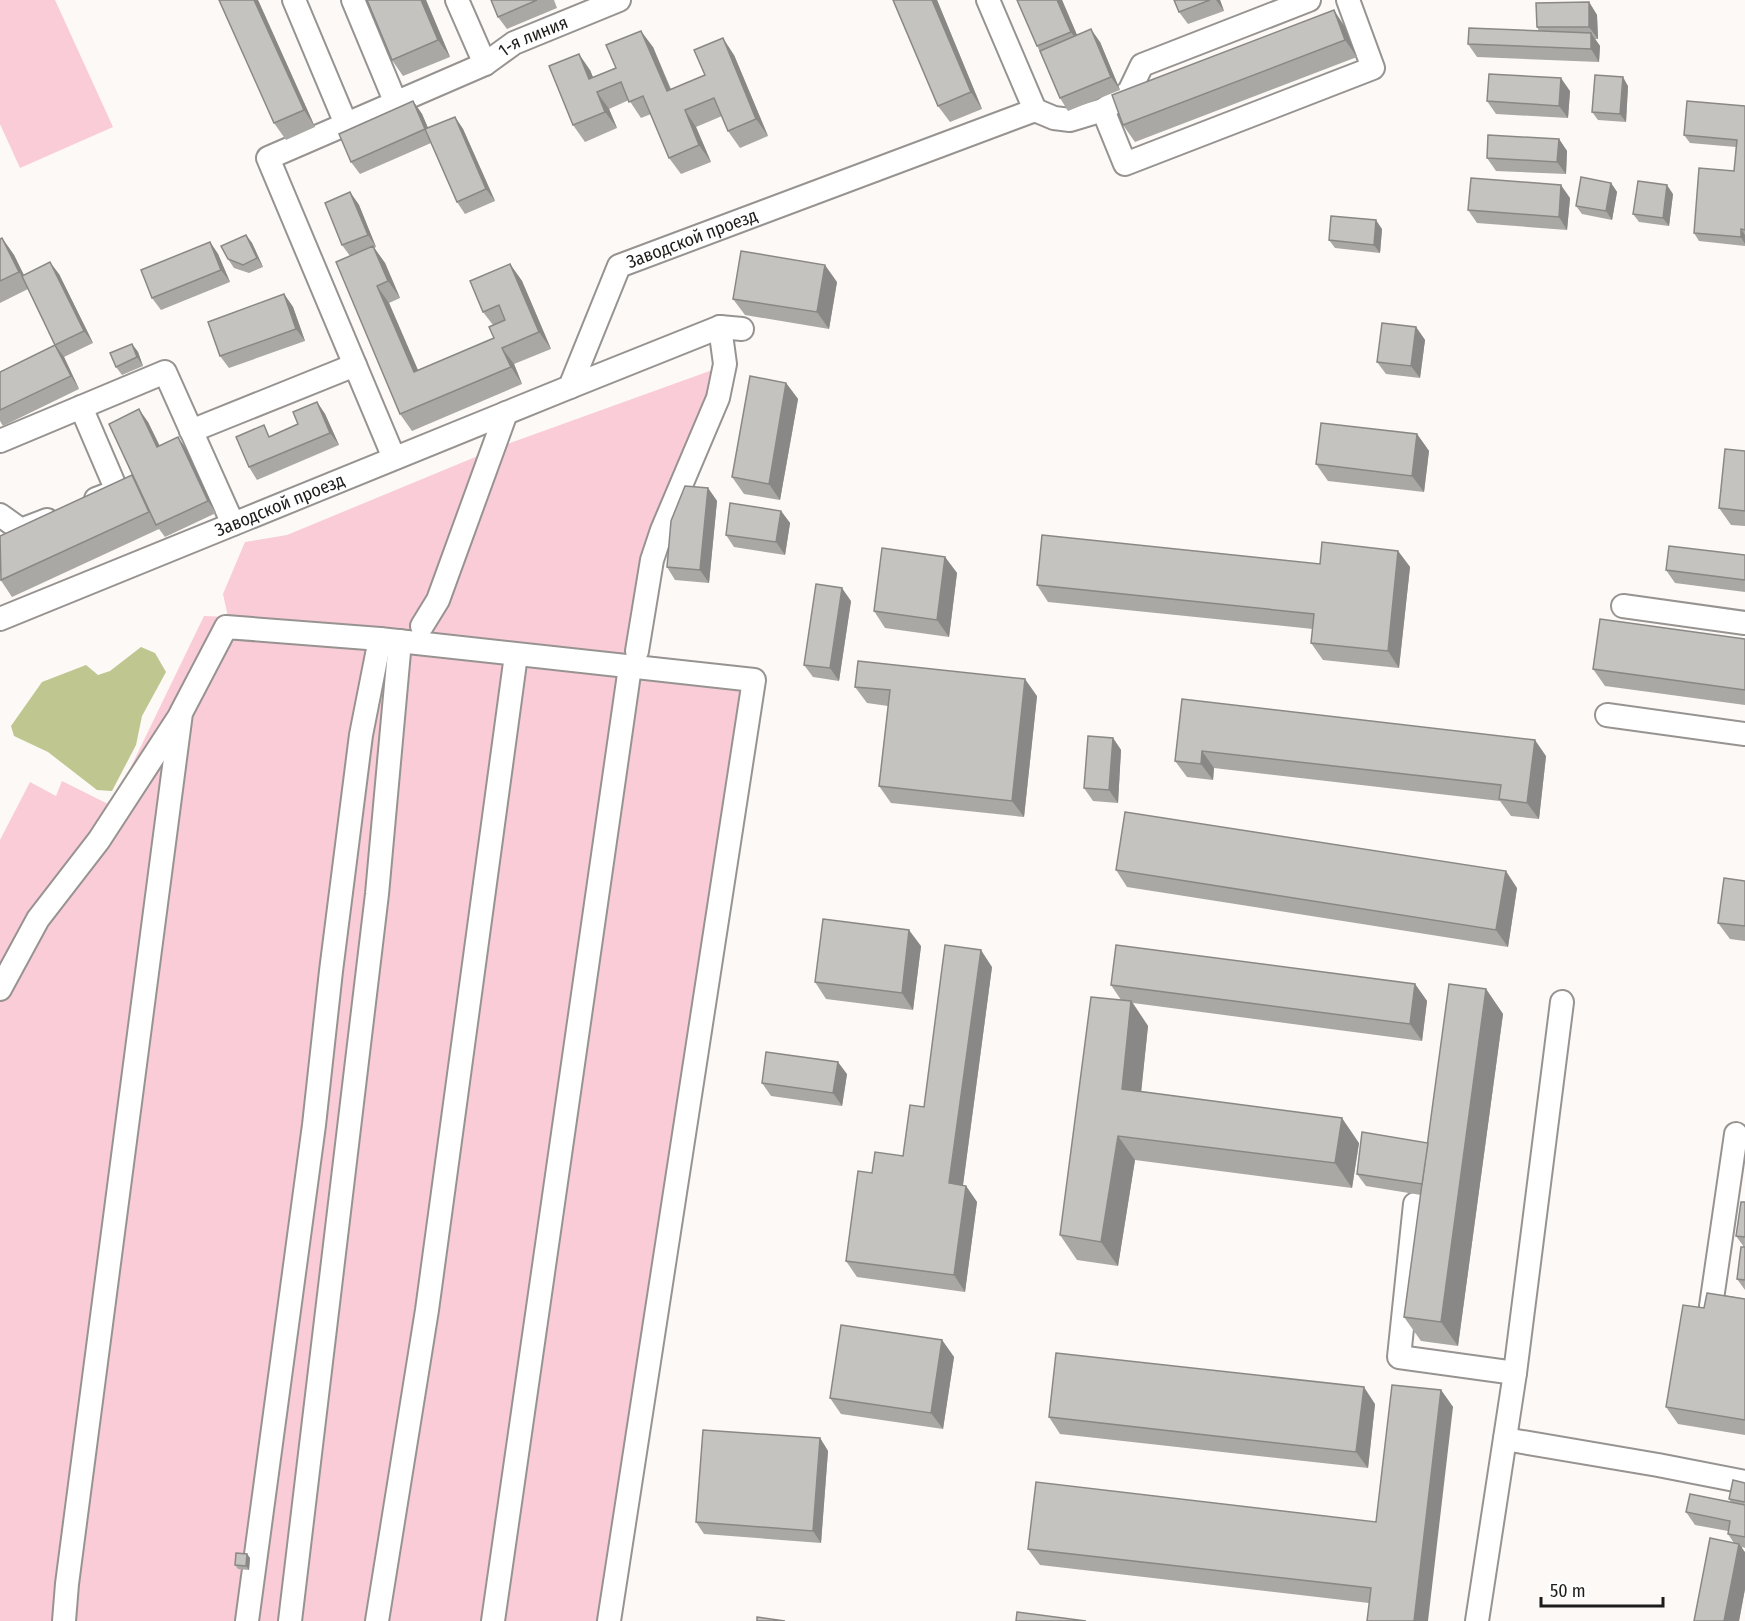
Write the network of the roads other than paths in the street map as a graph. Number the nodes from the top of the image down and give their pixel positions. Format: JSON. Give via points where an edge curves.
{"nodes":[{"id":1,"x":294,"y":0,"type":"edge"},
{"id":2,"x":353,"y":0,"type":"edge"},
{"id":3,"x":457,"y":0,"type":"edge"},
{"id":4,"x":619,"y":0,"type":"edge"},
{"id":5,"x":988,"y":0,"type":"edge"},
{"id":6,"x":1309,"y":0,"type":"edge"},
{"id":7,"x":1348,"y":0,"type":"edge"},
{"id":8,"x":485,"y":64,"type":"junction"},
{"id":9,"x":395,"y":102,"type":"junction"},
{"id":10,"x":1103,"y":110,"type":"junction"},
{"id":11,"x":1035,"y":111,"type":"junction"},
{"id":12,"x":346,"y":124,"type":"junction"},
{"id":13,"x":355,"y":365,"type":"junction"},
{"id":14,"x":570,"y":387,"type":"junction"},
{"id":15,"x":81,"y":407,"type":"junction"},
{"id":16,"x":506,"y":413,"type":"junction"},
{"id":17,"x":191,"y":431,"type":"junction"},
{"id":18,"x":0,"y":441,"type":"edge"},
{"id":19,"x":394,"y":458,"type":"junction"},
{"id":20,"x":0,"y":515,"type":"edge"},
{"id":21,"x":233,"y":524,"type":"junction"},
{"id":22,"x":1623,"y":606,"type":"dead end"},
{"id":23,"x":0,"y":620,"type":"edge"},
{"id":24,"x":1745,"y":623,"type":"edge"},
{"id":25,"x":422,"y":626,"type":"dead end"},
{"id":26,"x":390,"y":640,"type":"junction"},
{"id":27,"x":516,"y":655,"type":"junction"},
{"id":28,"x":634,"y":659,"type":"junction"},
{"id":29,"x":181,"y":713,"type":"junction"},
{"id":30,"x":1607,"y":715,"type":"dead end"},
{"id":31,"x":1745,"y":734,"type":"edge"},
{"id":32,"x":0,"y":989,"type":"edge"},
{"id":33,"x":1562,"y":1002,"type":"dead end"},
{"id":34,"x":1736,"y":1134,"type":"dead end"},
{"id":35,"x":1416,"y":1204,"type":"dead end"},
{"id":36,"x":1745,"y":1312,"type":"edge"},
{"id":37,"x":1515,"y":1373,"type":"junction"},
{"id":38,"x":1505,"y":1440,"type":"junction"},
{"id":39,"x":1745,"y":1482,"type":"edge"},
{"id":40,"x":64,"y":1621,"type":"edge"},
{"id":41,"x":247,"y":1621,"type":"edge"},
{"id":42,"x":290,"y":1621,"type":"edge"},
{"id":43,"x":377,"y":1621,"type":"edge"},
{"id":44,"x":493,"y":1621,"type":"edge"},
{"id":45,"x":609,"y":1621,"type":"edge"},
{"id":46,"x":1477,"y":1621,"type":"edge"}],
"edges":[{"from":1,"to":12,"type":"street"},
{"from":2,"to":9,"type":"street"},
{"from":3,"to":8,"type":"street"},
{"from":4,"to":8,"type":"street","name":"1-я линия","via":[[514,43]]},
{"from":5,"to":11,"type":"street"},
{"from":6,"to":10,"type":"street","via":[[1142,65],[1129,92]]},
{"from":7,"to":10,"type":"street","via":[[1373,68],[1125,164]]},
{"from":8,"to":9,"type":"street","name":"1-я линия"},
{"from":9,"to":12,"type":"street","name":"1-я линия"},
{"from":10,"to":11,"type":"street","via":[[1070,120]]},
{"from":11,"to":14,"type":"street","name":"Заводской проезд","via":[[619,266]]},
{"from":12,"to":13,"type":"street","name":"1-я линия","via":[[268,158]]},
{"from":13,"to":17,"type":"street"},
{"from":13,"to":19,"type":"street"},
{"from":14,"to":16,"type":"street","name":"Заводской проезд"},
{"from":14,"to":28,"type":"street","via":[[731,328],[718,398],[652,560]]},
{"from":15,"to":17,"type":"street","via":[[165,372]]},
{"from":15,"to":18,"type":"street"},
{"from":15,"to":20,"type":"street","via":[[117,490],[21,530]]},
{"from":16,"to":19,"type":"street","name":"Заводской проезд"},
{"from":16,"to":25,"type":"street","via":[[438,600]]},
{"from":17,"to":21,"type":"street"},
{"from":19,"to":21,"type":"street","name":"Заводской проезд"},
{"from":21,"to":23,"type":"street","name":"Заводской проезд"},
{"from":22,"to":24,"type":"street"},
{"from":26,"to":27,"type":"street"},
{"from":26,"to":29,"type":"street","via":[[226,627]]},
{"from":26,"to":41,"type":"street","via":[[361,735],[314,1125]]},
{"from":26,"to":42,"type":"street","via":[[377,894]]},
{"from":27,"to":28,"type":"street"},
{"from":27,"to":43,"type":"street","via":[[427,1310]]},
{"from":28,"to":44,"type":"street"},
{"from":28,"to":45,"type":"street","via":[[754,680]]},
{"from":29,"to":32,"type":"street","via":[[99,840],[38,919]]},
{"from":29,"to":40,"type":"street"},
{"from":30,"to":31,"type":"street"},
{"from":33,"to":37,"type":"street"},
{"from":34,"to":36,"type":"street","via":[[1711,1306]]},
{"from":35,"to":37,"type":"street","via":[[1399,1358]]},
{"from":37,"to":38,"type":"street"},
{"from":38,"to":39,"type":"street"},
{"from":38,"to":46,"type":"street"}]}
